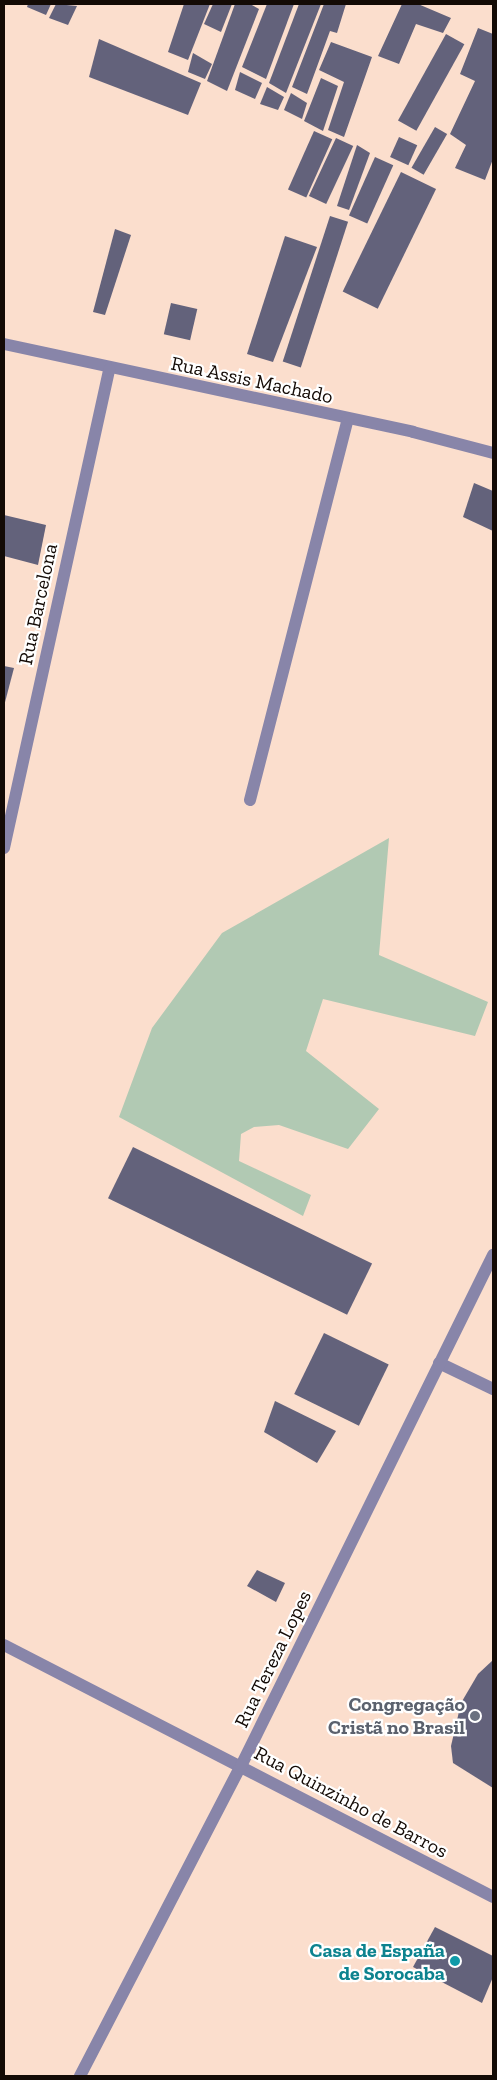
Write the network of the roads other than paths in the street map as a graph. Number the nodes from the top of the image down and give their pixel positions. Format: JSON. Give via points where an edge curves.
{"nodes":[{"id":1,"x":4,"y":344,"type":"edge"},
{"id":2,"x":109,"y":369,"type":"junction"},
{"id":3,"x":348,"y":420,"type":"junction"},
{"id":4,"x":493,"y":453,"type":"edge"},
{"id":5,"x":250,"y":800,"type":"dead end"},
{"id":6,"x":4,"y":848,"type":"edge"},
{"id":7,"x":493,"y":1256,"type":"edge"},
{"id":8,"x":439,"y":1362,"type":"junction"},
{"id":9,"x":493,"y":1390,"type":"edge"},
{"id":10,"x":4,"y":1645,"type":"edge"},
{"id":11,"x":241,"y":1766,"type":"junction"},
{"id":12,"x":493,"y":1897,"type":"edge"},
{"id":13,"x":80,"y":2076,"type":"edge"}],
"edges":[{"from":1,"to":2,"type":"street","name":"Rua Assis Machado"},
{"from":2,"to":3,"type":"street","name":"Rua Assis Machado"},
{"from":2,"to":6,"type":"street","name":"Rua Barcelona"},
{"from":3,"to":4,"type":"street","name":"Rua Assis Machado"},
{"from":3,"to":5,"type":"street"},
{"from":7,"to":8,"type":"street","name":"Rua Tereza Lopes"},
{"from":8,"to":9,"type":"street"},
{"from":8,"to":11,"type":"street","name":"Rua Tereza Lopes"},
{"from":10,"to":11,"type":"street","name":"Rua Quinzinho de Barros"},
{"from":11,"to":12,"type":"street","name":"Rua Quinzinho de Barros"},
{"from":11,"to":13,"type":"street","name":"Rua Tereza Lopes"}]}
